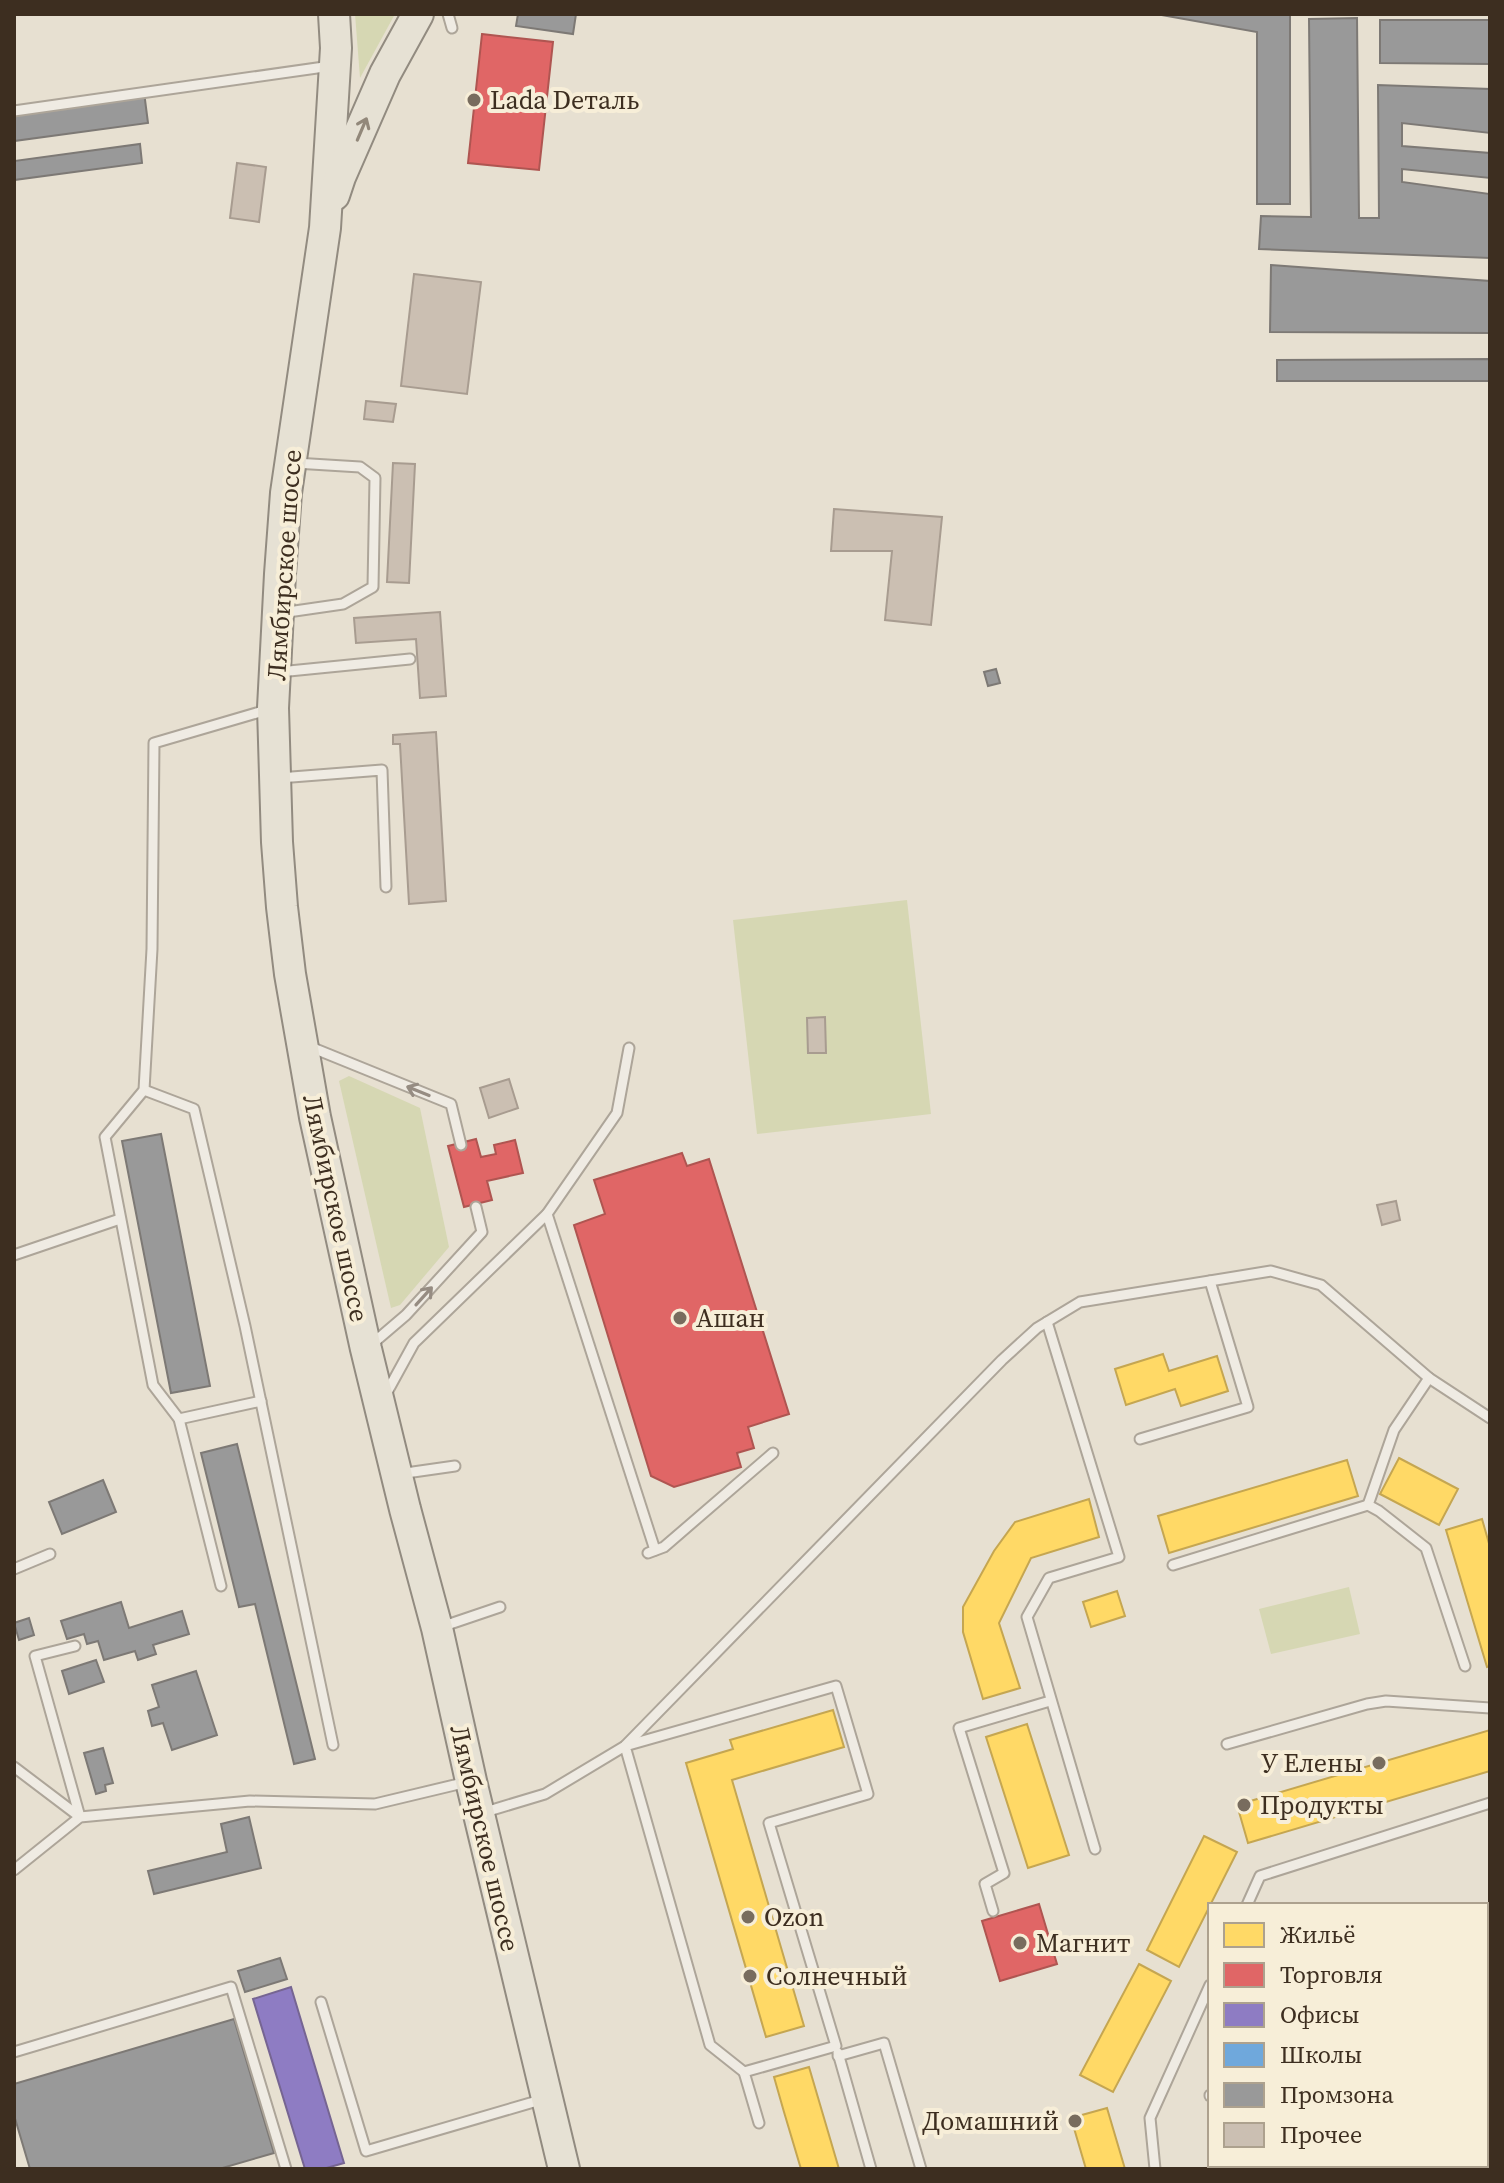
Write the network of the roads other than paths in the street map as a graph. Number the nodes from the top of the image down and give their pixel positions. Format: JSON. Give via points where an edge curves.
{"nodes":[{"id":1,"x":334,"y":14,"type":"edge"},
{"id":2,"x":418,"y":14,"type":"edge"},
{"id":3,"x":448,"y":14,"type":"edge"},
{"id":4,"x":452,"y":28,"type":"dead end"},
{"id":5,"x":335,"y":65,"type":"junction"},
{"id":6,"x":14,"y":111,"type":"edge"},
{"id":7,"x":325,"y":228,"type":"junction"},
{"id":8,"x":290,"y":463,"type":"junction"},
{"id":9,"x":278,"y":614,"type":"junction"},
{"id":10,"x":410,"y":659,"type":"dead end"},
{"id":11,"x":275,"y":673,"type":"junction"},
{"id":12,"x":273,"y":708,"type":"junction"},
{"id":13,"x":276,"y":778,"type":"junction"},
{"id":14,"x":386,"y":887,"type":"dead end"},
{"id":15,"x":301,"y":1042,"type":"junction"},
{"id":16,"x":629,"y":1048,"type":"dead end"},
{"id":17,"x":144,"y":1090,"type":"junction"},
{"id":18,"x":461,"y":1145,"type":"dead end"},
{"id":19,"x":476,"y":1207,"type":"dead end"},
{"id":20,"x":547,"y":1214,"type":"junction"},
{"id":21,"x":120,"y":1219,"type":"junction"},
{"id":22,"x":14,"y":1255,"type":"edge"},
{"id":23,"x":1210,"y":1281,"type":"junction"},
{"id":24,"x":1047,"y":1322,"type":"junction"},
{"id":25,"x":366,"y":1349,"type":"junction"},
{"id":26,"x":1429,"y":1378,"type":"junction"},
{"id":27,"x":261,"y":1401,"type":"junction"},
{"id":28,"x":380,"y":1405,"type":"junction"},
{"id":29,"x":1490,"y":1418,"type":"edge"},
{"id":30,"x":179,"y":1419,"type":"junction"},
{"id":31,"x":1140,"y":1439,"type":"dead end"},
{"id":32,"x":773,"y":1453,"type":"dead end"},
{"id":33,"x":455,"y":1466,"type":"dead end"},
{"id":34,"x":398,"y":1474,"type":"junction"},
{"id":35,"x":1368,"y":1505,"type":"junction"},
{"id":36,"x":50,"y":1554,"type":"dead end"},
{"id":37,"x":1173,"y":1565,"type":"dead end"},
{"id":38,"x":14,"y":1569,"type":"edge"},
{"id":39,"x":221,"y":1586,"type":"dead end"},
{"id":40,"x":500,"y":1607,"type":"dead end"},
{"id":41,"x":437,"y":1628,"type":"junction"},
{"id":42,"x":75,"y":1646,"type":"dead end"},
{"id":43,"x":1465,"y":1666,"type":"dead end"},
{"id":44,"x":1050,"y":1701,"type":"junction"},
{"id":45,"x":1490,"y":1708,"type":"edge"},
{"id":46,"x":1227,"y":1744,"type":"dead end"},
{"id":47,"x":333,"y":1745,"type":"dead end"},
{"id":48,"x":625,"y":1746,"type":"junction"},
{"id":49,"x":14,"y":1767,"type":"edge"},
{"id":50,"x":471,"y":1781,"type":"junction"},
{"id":51,"x":1490,"y":1803,"type":"edge"},
{"id":52,"x":479,"y":1814,"type":"junction"},
{"id":53,"x":80,"y":1817,"type":"junction"},
{"id":54,"x":1095,"y":1849,"type":"dead end"},
{"id":55,"x":14,"y":1870,"type":"edge"},
{"id":56,"x":1248,"y":1903,"type":"edge"},
{"id":57,"x":993,"y":1911,"type":"dead end"},
{"id":58,"x":1208,"y":1989,"type":"edge"},
{"id":59,"x":321,"y":2002,"type":"dead end"},
{"id":60,"x":837,"y":2051,"type":"junction"},
{"id":61,"x":14,"y":2052,"type":"edge"},
{"id":62,"x":744,"y":2072,"type":"junction"},
{"id":63,"x":547,"y":2098,"type":"junction"},
{"id":64,"x":759,"y":2123,"type":"dead end"},
{"id":65,"x":286,"y":2169,"type":"edge"},
{"id":66,"x":564,"y":2169,"type":"edge"},
{"id":67,"x":871,"y":2169,"type":"edge"},
{"id":68,"x":921,"y":2169,"type":"edge"},
{"id":69,"x":1155,"y":2169,"type":"edge"}],
"edges":[{"from":1,"to":5,"type":"main road","name":"Лямбирское шоссе"},
{"from":7,"to":2,"type":"main road","name":"Лямбирское шоссе","one_way":true,"via":[[340,177]]},
{"from":3,"to":4,"type":"lane"},
{"from":5,"to":6,"type":"lane"},
{"from":5,"to":7,"type":"main road","name":"Лямбирское шоссе"},
{"from":7,"to":8,"type":"main road","name":"Лямбирское шоссе"},
{"from":8,"to":9,"type":"main road","name":"Лямбирское шоссе"},
{"from":8,"to":9,"type":"lane","via":[[360,467],[375,478],[373,587],[343,604]]},
{"from":9,"to":11,"type":"main road","name":"Лямбирское шоссе"},
{"from":10,"to":11,"type":"lane"},
{"from":11,"to":12,"type":"main road","name":"Лямбирское шоссе"},
{"from":12,"to":13,"type":"main road","name":"Лямбирское шоссе"},
{"from":12,"to":17,"type":"lane","via":[[154,743]]},
{"from":13,"to":14,"type":"lane","via":[[382,770]]},
{"from":13,"to":15,"type":"main road","name":"Лямбирское шоссе","via":[[282,907]]},
{"from":18,"to":15,"type":"lane","one_way":true,"via":[[451,1104]]},
{"from":15,"to":25,"type":"main road","name":"Лямбирское шоссе"},
{"from":16,"to":20,"type":"lane","via":[[617,1113]]},
{"from":17,"to":21,"type":"lane","via":[[105,1137]]},
{"from":17,"to":27,"type":"lane","via":[[194,1109]]},
{"from":25,"to":19,"type":"lane","one_way":true,"via":[[406,1315],[482,1232]]},
{"from":20,"to":28,"type":"lane","via":[[414,1343]]},
{"from":20,"to":32,"type":"lane","via":[[652,1551],[664,1547]]},
{"from":21,"to":22,"type":"lane"},
{"from":21,"to":30,"type":"lane","via":[[153,1385]]},
{"from":23,"to":24,"type":"lane","via":[[1080,1302]]},
{"from":23,"to":26,"type":"lane","via":[[1271,1271],[1321,1285]]},
{"from":23,"to":31,"type":"lane","via":[[1248,1407]]},
{"from":24,"to":44,"type":"lane","via":[[1119,1557],[1049,1578],[1027,1617]]},
{"from":24,"to":48,"type":"lane","via":[[1002,1360]]},
{"from":25,"to":28,"type":"main road","name":"Лямбирское шоссе"},
{"from":26,"to":29,"type":"lane"},
{"from":26,"to":35,"type":"lane","via":[[1394,1430]]},
{"from":27,"to":30,"type":"lane"},
{"from":27,"to":47,"type":"lane"},
{"from":28,"to":34,"type":"main road","name":"Лямбирское шоссе"},
{"from":30,"to":39,"type":"lane"},
{"from":33,"to":34,"type":"lane"},
{"from":34,"to":41,"type":"main road","name":"Лямбирское шоссе"},
{"from":35,"to":37,"type":"lane"},
{"from":35,"to":43,"type":"lane","via":[[1426,1548]]},
{"from":36,"to":38,"type":"lane"},
{"from":40,"to":41,"type":"lane"},
{"from":41,"to":50,"type":"main road","name":"Лямбирское шоссе"},
{"from":42,"to":53,"type":"lane","via":[[35,1656]]},
{"from":44,"to":54,"type":"lane"},
{"from":44,"to":57,"type":"lane","via":[[959,1728],[1004,1873],[985,1884]]},
{"from":45,"to":46,"type":"lane","via":[[1386,1701]]},
{"from":48,"to":52,"type":"lane","via":[[545,1794]]},
{"from":48,"to":60,"type":"lane","via":[[836,1686],[868,1794],[769,1823]]},
{"from":48,"to":62,"type":"lane","via":[[710,2045]]},
{"from":49,"to":53,"type":"lane"},
{"from":50,"to":52,"type":"main road","name":"Лямбирское шоссе"},
{"from":50,"to":53,"type":"lane","via":[[375,1804],[250,1801]]},
{"from":51,"to":56,"type":"lane","via":[[1260,1876]]},
{"from":52,"to":63,"type":"main road","name":"Лямбирское шоссе"},
{"from":53,"to":55,"type":"lane"},
{"from":58,"to":69,"type":"lane","via":[[1150,2118]]},
{"from":59,"to":63,"type":"lane","via":[[366,2151]]},
{"from":60,"to":62,"type":"lane"},
{"from":60,"to":67,"type":"lane"},
{"from":60,"to":68,"type":"lane","via":[[884,2043]]},
{"from":61,"to":65,"type":"lane","via":[[231,1987]]},
{"from":62,"to":64,"type":"lane"},
{"from":63,"to":66,"type":"main road","name":"Лямбирское шоссе"}]}
